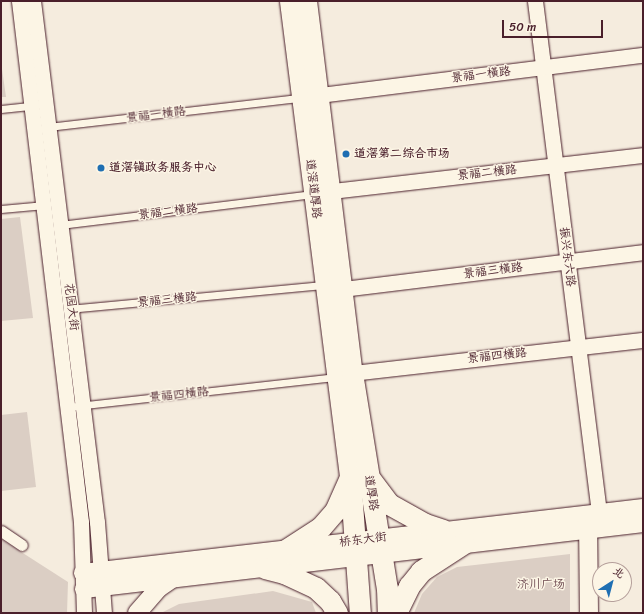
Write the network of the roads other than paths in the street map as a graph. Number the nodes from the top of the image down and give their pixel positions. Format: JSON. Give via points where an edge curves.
{"nodes":[{"id":1,"x":19,"y":1,"type":"edge"},
{"id":2,"x":33,"y":1,"type":"edge"},
{"id":3,"x":290,"y":1,"type":"edge"},
{"id":4,"x":306,"y":1,"type":"edge"},
{"id":5,"x":535,"y":1,"type":"edge"},
{"id":6,"x":643,"y":55,"type":"edge"},
{"id":7,"x":544,"y":67,"type":"junction"},
{"id":8,"x":311,"y":96,"type":"junction"},
{"id":9,"x":46,"y":104,"type":"junction"},
{"id":10,"x":31,"y":106,"type":"junction"},
{"id":11,"x":1,"y":109,"type":"edge"},
{"id":12,"x":49,"y":127,"type":"junction"},
{"id":13,"x":34,"y":129,"type":"junction"},
{"id":14,"x":643,"y":155,"type":"edge"},
{"id":15,"x":556,"y":166,"type":"junction"},
{"id":16,"x":323,"y":193,"type":"junction"},
{"id":17,"x":58,"y":204,"type":"junction"},
{"id":18,"x":43,"y":205,"type":"junction"},
{"id":19,"x":1,"y":209,"type":"edge"},
{"id":20,"x":61,"y":225,"type":"junction"},
{"id":21,"x":46,"y":227,"type":"junction"},
{"id":22,"x":643,"y":252,"type":"edge"},
{"id":23,"x":568,"y":262,"type":"junction"},
{"id":24,"x":334,"y":287,"type":"junction"},
{"id":25,"x":72,"y":309,"type":"junction"},
{"id":26,"x":56,"y":311,"type":"junction"},
{"id":27,"x":643,"y":340,"type":"edge"},
{"id":28,"x":578,"y":347,"type":"junction"},
{"id":29,"x":345,"y":375,"type":"junction"},
{"id":30,"x":83,"y":405,"type":"junction"},
{"id":31,"x":68,"y":407,"type":"junction"},
{"id":32,"x":359,"y":475,"type":"junction"},
{"id":33,"x":643,"y":508,"type":"edge"},
{"id":34,"x":592,"y":519,"type":"junction"},
{"id":35,"x":643,"y":522,"type":"edge"},
{"id":36,"x":442,"y":530,"type":"junction"},
{"id":37,"x":1,"y":531,"type":"edge"},
{"id":38,"x":464,"y":543,"type":"junction"},
{"id":39,"x":22,"y":545,"type":"dead end"},
{"id":40,"x":379,"y":546,"type":"junction"},
{"id":41,"x":357,"y":548,"type":"junction"},
{"id":42,"x":287,"y":549,"type":"junction"},
{"id":43,"x":265,"y":568,"type":"junction"},
{"id":44,"x":173,"y":579,"type":"junction"},
{"id":45,"x":92,"y":580,"type":"junction"},
{"id":46,"x":84,"y":613,"type":"edge"},
{"id":47,"x":104,"y":613,"type":"edge"},
{"id":48,"x":137,"y":613,"type":"edge"},
{"id":49,"x":337,"y":613,"type":"edge"},
{"id":50,"x":360,"y":613,"type":"edge"},
{"id":51,"x":388,"y":613,"type":"edge"},
{"id":52,"x":396,"y":613,"type":"edge"},
{"id":53,"x":589,"y":613,"type":"edge"}],
"edges":[{"from":1,"to":10,"type":"street","name":"花园大街"},
{"from":2,"to":9,"type":"street","name":"花园大街"},
{"from":3,"to":8,"type":"main road","name":"道滘道厚路"},
{"from":4,"to":8,"type":"main road","name":"道滘道厚路"},
{"from":5,"to":7,"type":"street","name":"振兴东六路"},
{"from":6,"to":7,"type":"street","name":"景福一横路"},
{"from":7,"to":8,"type":"street","name":"景福一横路"},
{"from":7,"to":15,"type":"street","name":"振兴东六路"},
{"from":8,"to":12,"type":"lane","name":"景福一横路"},
{"from":8,"to":16,"type":"main road","name":"道滘道厚路"},
{"from":9,"to":10,"type":"lane"},
{"from":9,"to":12,"type":"street","name":"花园大街"},
{"from":10,"to":11,"type":"lane"},
{"from":10,"to":13,"type":"street","name":"花园大街"},
{"from":12,"to":13,"type":"lane","name":"景福一横路"},
{"from":12,"to":17,"type":"street","name":"花园大街"},
{"from":13,"to":18,"type":"street","name":"花园大街"},
{"from":14,"to":15,"type":"street","name":"景福二横路"},
{"from":15,"to":16,"type":"street","name":"景福二横路"},
{"from":15,"to":23,"type":"street","name":"振兴东六路"},
{"from":16,"to":20,"type":"lane","name":"景福二横路"},
{"from":16,"to":24,"type":"main road","name":"道滘道厚路"},
{"from":17,"to":18,"type":"lane"},
{"from":17,"to":20,"type":"street","name":"花园大街"},
{"from":18,"to":19,"type":"lane"},
{"from":18,"to":21,"type":"street","name":"花园大街"},
{"from":20,"to":21,"type":"lane","name":"景福二横路"},
{"from":20,"to":25,"type":"street","name":"花园大街"},
{"from":21,"to":26,"type":"street","name":"花园大街"},
{"from":22,"to":23,"type":"street","name":"景福三横路"},
{"from":23,"to":24,"type":"street","name":"景福三横路"},
{"from":23,"to":28,"type":"street","name":"振兴东六路"},
{"from":24,"to":25,"type":"lane","name":"景福三横路"},
{"from":24,"to":29,"type":"main road","name":"道滘道厚路"},
{"from":25,"to":26,"type":"lane","name":"景福三横路"},
{"from":25,"to":30,"type":"street","name":"花园大街"},
{"from":26,"to":31,"type":"street","name":"花园大街"},
{"from":27,"to":28,"type":"street","name":"景福四横路"},
{"from":28,"to":29,"type":"street","name":"景福四横路"},
{"from":28,"to":34,"type":"street","name":"振兴东六路"},
{"from":29,"to":30,"type":"lane","name":"景福四横路"},
{"from":29,"to":32,"type":"main road","name":"道厚路"},
{"from":30,"to":31,"type":"lane","name":"景福四横路"},
{"from":30,"to":45,"type":"street","name":"花园大街"},
{"from":31,"to":45,"type":"street","name":"花园大街","via":[[81,522]]},
{"from":32,"to":36,"type":"main road","via":[[389,504],[425,524]]},
{"from":32,"to":40,"type":"main road","name":"道厚路"},
{"from":32,"to":41,"type":"main road","name":"道厚路"},
{"from":32,"to":42,"type":"main road","via":[[335,510],[309,537]]},
{"from":33,"to":34,"type":"street","name":"桥东大街"},
{"from":34,"to":35,"type":"street","name":"桥东大街"},
{"from":34,"to":36,"type":"street","name":"桥东大街"},
{"from":34,"to":38,"type":"street","name":"桥东大街"},
{"from":34,"to":53,"type":"street"},
{"from":36,"to":40,"type":"street","name":"桥东大街"},
{"from":37,"to":39,"type":"street"},
{"from":38,"to":40,"type":"street","name":"桥东大街"},
{"from":38,"to":52,"type":"main road","via":[[421,571],[409,586]]},
{"from":40,"to":41,"type":"street","name":"桥东大街"},
{"from":40,"to":51,"type":"main road","name":"道厚路"},
{"from":41,"to":42,"type":"street","name":"桥东大街"},
{"from":41,"to":43,"type":"street","name":"桥东大街"},
{"from":41,"to":50,"type":"main road","name":"道厚路"},
{"from":42,"to":45,"type":"street","name":"桥东大街"},
{"from":43,"to":44,"type":"street","name":"桥东大街"},
{"from":43,"to":49,"type":"main road","via":[[284,573],[316,588],[330,601]]},
{"from":44,"to":45,"type":"street","name":"桥东大街"},
{"from":44,"to":48,"type":"street","via":[[159,588]]},
{"from":45,"to":46,"type":"street","name":"花园大街"},
{"from":45,"to":47,"type":"street","name":"花园大街"}]}
